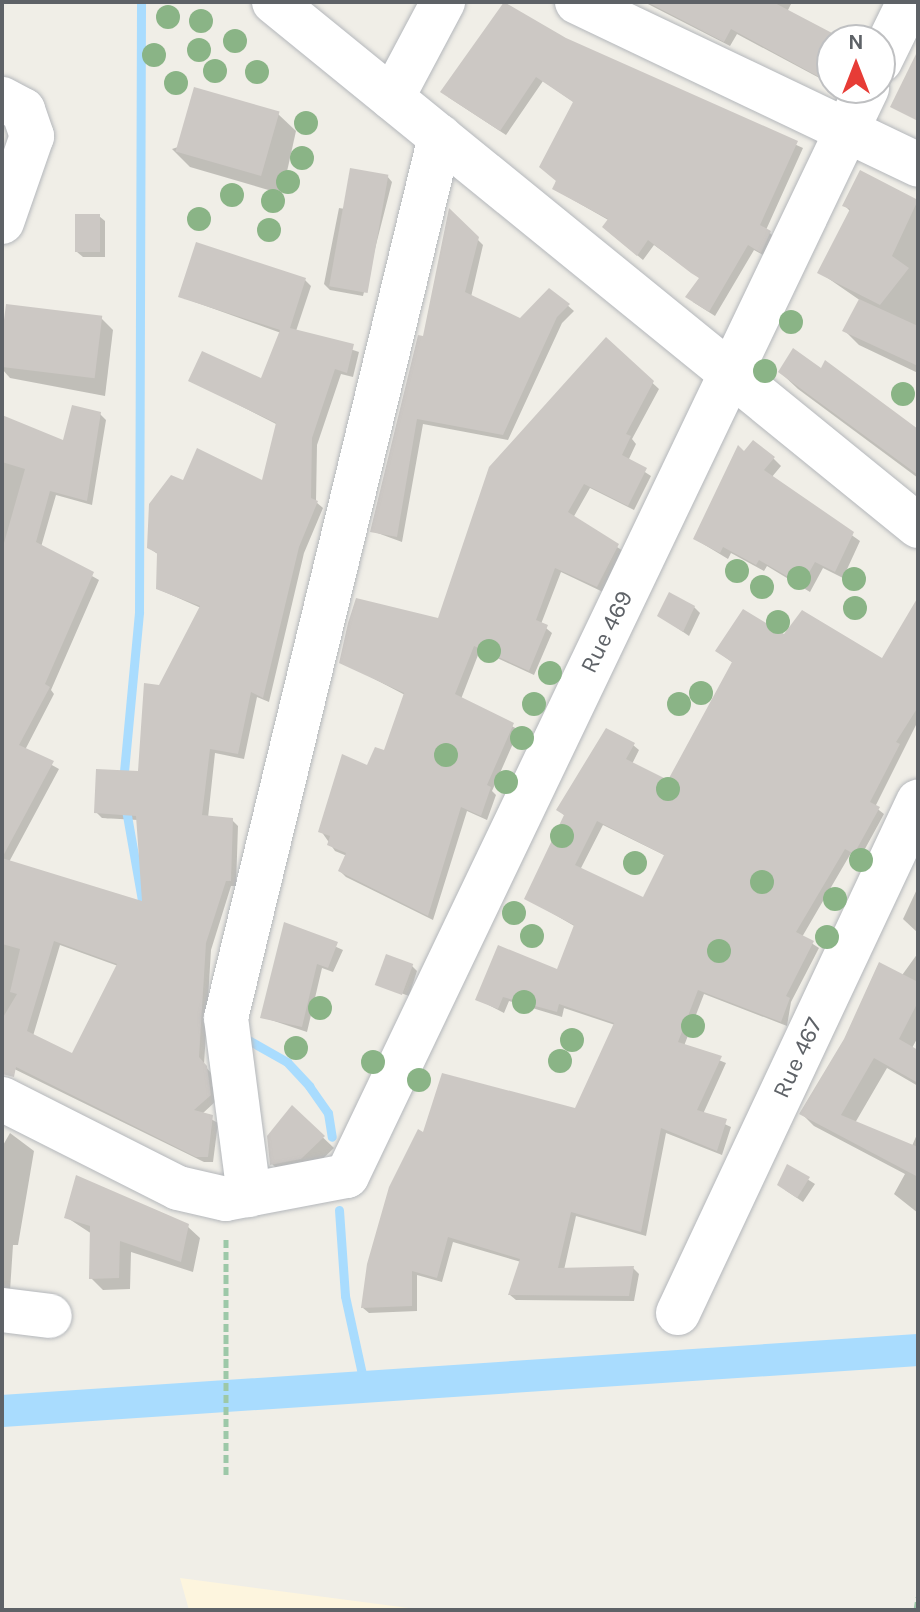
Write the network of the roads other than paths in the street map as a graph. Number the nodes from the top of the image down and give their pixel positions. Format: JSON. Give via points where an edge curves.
{"nodes":[{"id":1,"x":274,"y":2,"type":"edge"},
{"id":2,"x":443,"y":2,"type":"edge"},
{"id":3,"x":577,"y":2,"type":"edge"},
{"id":4,"x":909,"y":2,"type":"edge"},
{"id":5,"x":896,"y":28,"type":"edge"},
{"id":6,"x":392,"y":98,"type":"junction"},
{"id":7,"x":12,"y":104,"type":"edge"},
{"id":8,"x":859,"y":104,"type":"edge"},
{"id":9,"x":846,"y":130,"type":"junction"},
{"id":10,"x":440,"y":137,"type":"junction"},
{"id":11,"x":918,"y":165,"type":"edge"},
{"id":12,"x":2,"y":222,"type":"edge"},
{"id":13,"x":730,"y":373,"type":"junction"},
{"id":14,"x":918,"y":526,"type":"edge"},
{"id":15,"x":918,"y":802,"type":"edge"},
{"id":16,"x":2,"y":1099,"type":"edge"},
{"id":17,"x":238,"y":1197,"type":"junction"},
{"id":18,"x":2,"y":1310,"type":"edge"},
{"id":19,"x":678,"y":1313,"type":"dead end"},
{"id":20,"x":50,"y":1316,"type":"dead end"}],
"edges":[{"from":1,"to":6,"type":"street"},
{"from":2,"to":6,"type":"street"},
{"from":3,"to":9,"type":"street"},
{"from":4,"to":5,"type":"street"},
{"from":6,"to":10,"type":"street"},
{"from":7,"to":12,"type":"street","via":[[32,136]]},
{"from":8,"to":9,"type":"street","name":"Rue 469"},
{"from":9,"to":11,"type":"street"},
{"from":9,"to":13,"type":"street","name":"Rue 469"},
{"from":10,"to":13,"type":"street"},
{"from":10,"to":17,"type":"street","via":[[226,1025]]},
{"from":13,"to":14,"type":"street"},
{"from":13,"to":17,"type":"street","name":"Rue 469","via":[[347,1176]]},
{"from":15,"to":19,"type":"street","name":"Rue 467"},
{"from":16,"to":17,"type":"street","via":[[178,1188]]},
{"from":18,"to":20,"type":"street"}]}
